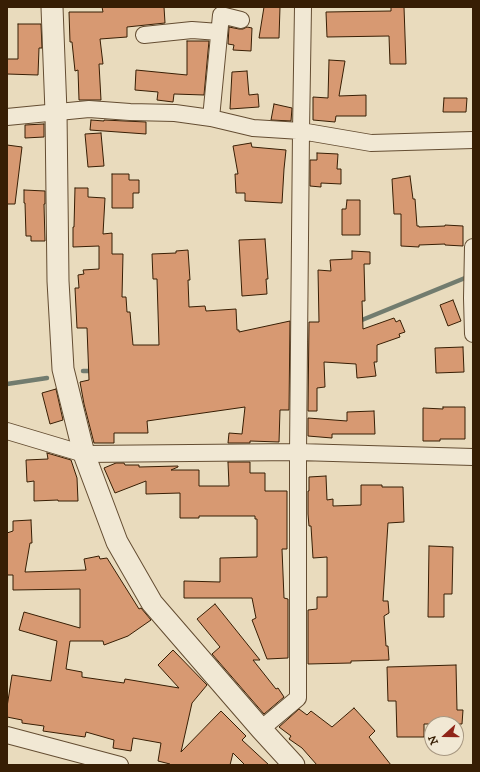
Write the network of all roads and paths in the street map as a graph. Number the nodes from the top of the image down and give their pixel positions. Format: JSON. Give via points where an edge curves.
{"nodes":[{"id":1,"x":52,"y":7,"type":"edge"},
{"id":2,"x":303,"y":7,"type":"edge"},
{"id":3,"x":241,"y":20,"type":"dead end"},
{"id":4,"x":219,"y":32,"type":"junction"},
{"id":5,"x":144,"y":35,"type":"dead end"},
{"id":6,"x":56,"y":112,"type":"junction"},
{"id":7,"x":7,"y":117,"type":"edge"},
{"id":8,"x":211,"y":118,"type":"junction"},
{"id":9,"x":301,"y":131,"type":"junction"},
{"id":10,"x":473,"y":140,"type":"edge"},
{"id":11,"x":473,"y":247,"type":"edge"},
{"id":12,"x":473,"y":298,"type":"edge"},
{"id":13,"x":473,"y":334,"type":"edge"},
{"id":14,"x":7,"y":431,"type":"edge"},
{"id":15,"x":298,"y":452,"type":"junction"},
{"id":16,"x":84,"y":454,"type":"junction"},
{"id":17,"x":473,"y":457,"type":"edge"},
{"id":18,"x":261,"y":729,"type":"junction"},
{"id":19,"x":7,"y":735,"type":"edge"},
{"id":20,"x":120,"y":765,"type":"edge"},
{"id":21,"x":294,"y":765,"type":"edge"}],
"edges":[{"from":1,"to":6,"type":"street"},
{"from":2,"to":9,"type":"street"},
{"from":3,"to":4,"type":"street","via":[[221,15]]},
{"from":4,"to":5,"type":"street","via":[[192,30]]},
{"from":4,"to":8,"type":"street"},
{"from":6,"to":7,"type":"street"},
{"from":6,"to":8,"type":"street","via":[[89,109],[175,113]]},
{"from":6,"to":16,"type":"street","via":[[58,281],[63,369]]},
{"from":8,"to":9,"type":"street","via":[[253,128]]},
{"from":9,"to":10,"type":"street","via":[[370,143]]},
{"from":9,"to":15,"type":"street"},
{"from":11,"to":12,"type":"street"},
{"from":12,"to":13,"type":"street"},
{"from":14,"to":16,"type":"street"},
{"from":15,"to":16,"type":"street"},
{"from":15,"to":17,"type":"street"},
{"from":15,"to":18,"type":"street","via":[[298,698]]},
{"from":16,"to":18,"type":"street","via":[[117,542],[152,603]]},
{"from":18,"to":21,"type":"street"},
{"from":19,"to":20,"type":"street"}]}
